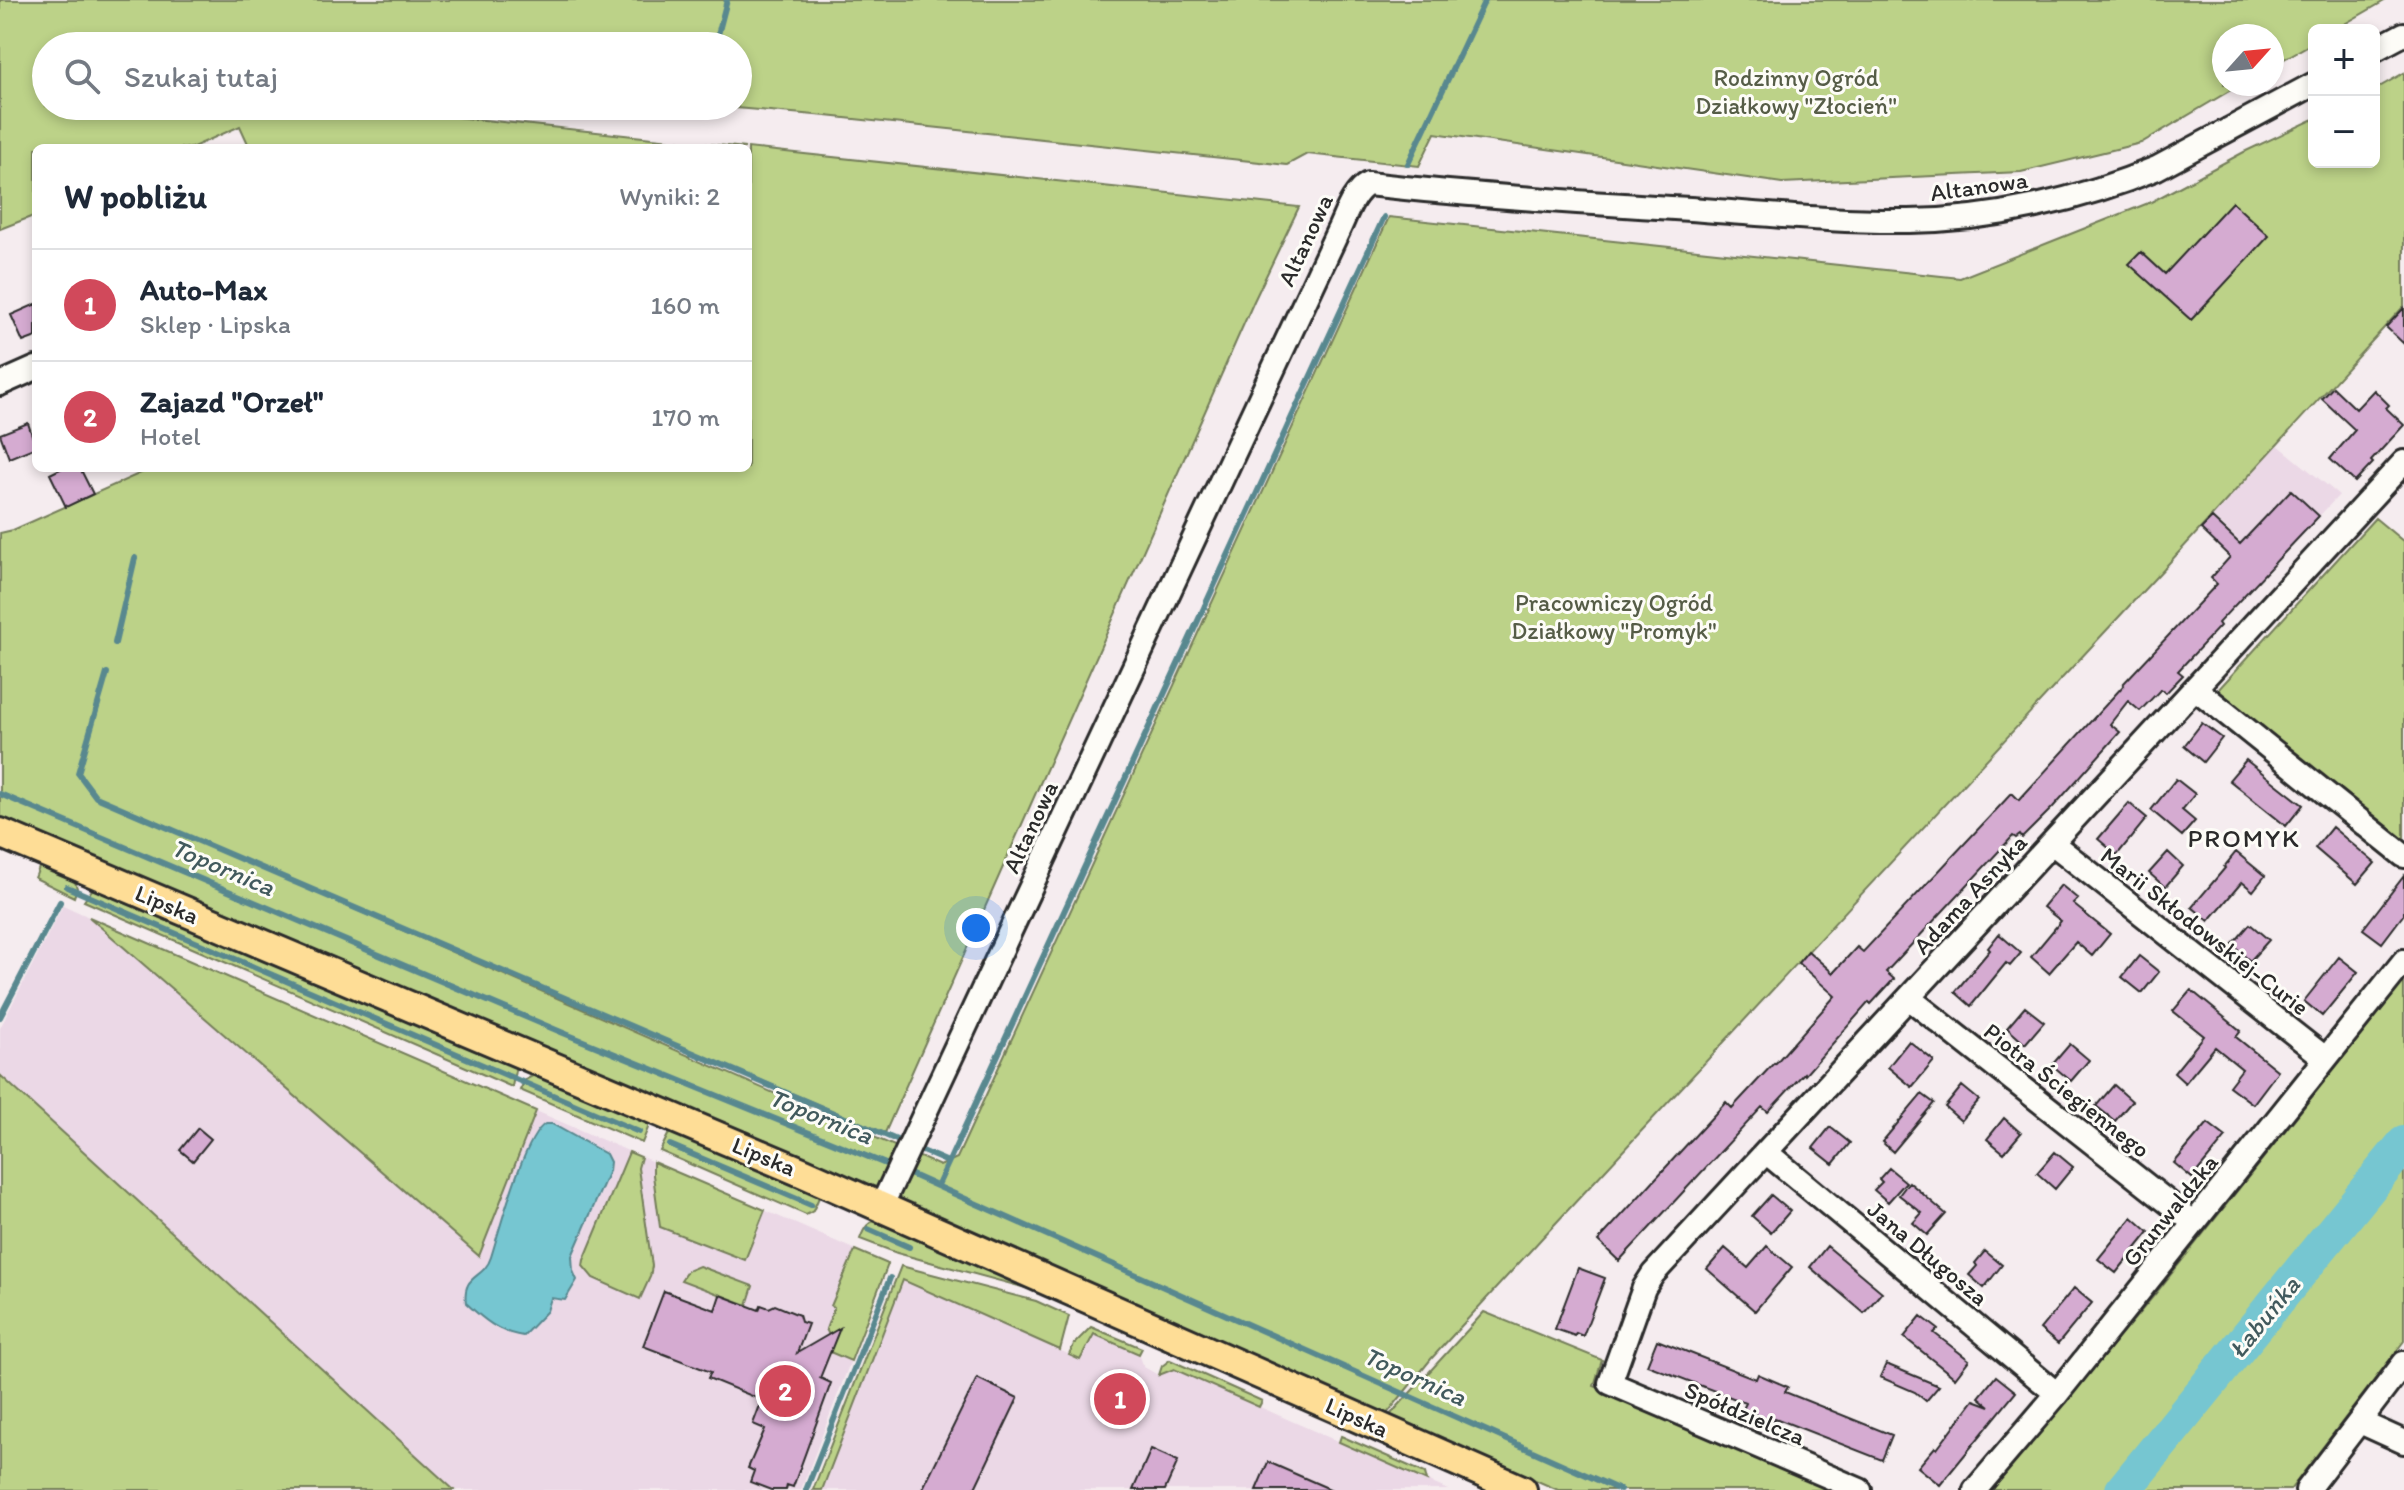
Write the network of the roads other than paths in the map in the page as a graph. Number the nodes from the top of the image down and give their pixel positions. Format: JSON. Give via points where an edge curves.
{"nodes":[{"id":1,"x":2404,"y":34,"type":"edge"},
{"id":2,"x":2380,"y":47,"type":"edge"},
{"id":3,"x":2308,"y":87,"type":"edge"},
{"id":4,"x":32,"y":370,"type":"edge"},
{"id":5,"x":0,"y":384,"type":"edge"},
{"id":6,"x":2404,"y":462,"type":"edge"},
{"id":7,"x":2196,"y":689,"type":"junction"},
{"id":8,"x":0,"y":833,"type":"edge"},
{"id":9,"x":2052,"y":843,"type":"junction"},
{"id":10,"x":2404,"y":856,"type":"edge"},
{"id":11,"x":2404,"y":961,"type":"edge"},
{"id":12,"x":1909,"y":998,"type":"junction"},
{"id":13,"x":2325,"y":1058,"type":"junction"},
{"id":14,"x":1767,"y":1153,"type":"junction"},
{"id":15,"x":886,"y":1197,"type":"junction"},
{"id":16,"x":2193,"y":1222,"type":"junction"},
{"id":17,"x":2404,"y":1363,"type":"edge"},
{"id":18,"x":1610,"y":1383,"type":"joint"},
{"id":19,"x":2057,"y":1394,"type":"junction"},
{"id":20,"x":2360,"y":1422,"type":"junction"},
{"id":21,"x":2404,"y":1442,"type":"edge"},
{"id":22,"x":1522,"y":1490,"type":"edge"},
{"id":23,"x":1860,"y":1490,"type":"edge"},
{"id":24,"x":1975,"y":1490,"type":"edge"},
{"id":25,"x":2307,"y":1490,"type":"edge"}],
"edges":[{"from":1,"to":2,"type":"street"},
{"from":3,"to":15,"type":"street","name":"Altanowa","via":[[2130,180],[1964,218],[1859,220],[1364,186],[1344,218]]},
{"from":4,"to":5,"type":"street"},
{"from":6,"to":7,"type":"street","name":"Adama Asnyka"},
{"from":7,"to":9,"type":"street","name":"Adama Asnyka"},
{"from":7,"to":10,"type":"street"},
{"from":8,"to":15,"type":"main road","name":"Lipska"},
{"from":9,"to":12,"type":"street","name":"Adama Asnyka"},
{"from":9,"to":13,"type":"street","name":"Marii Skłodowskiej-Curie"},
{"from":11,"to":13,"type":"street","name":"Grunwaldzka"},
{"from":12,"to":14,"type":"street","name":"Adama Asnyka"},
{"from":12,"to":16,"type":"street","name":"Piotra Ściegiennego"},
{"from":13,"to":16,"type":"street","name":"Grunwaldzka"},
{"from":14,"to":18,"type":"street","name":"Adama Asnyka","via":[[1648,1279]]},
{"from":14,"to":19,"type":"street","name":"Jana Długosza"},
{"from":15,"to":22,"type":"main road","name":"Lipska"},
{"from":16,"to":19,"type":"street","name":"Grunwaldzka"},
{"from":17,"to":20,"type":"street"},
{"from":18,"to":23,"type":"street","name":"Spółdzielcza"},
{"from":19,"to":24,"type":"street","name":"Grunwaldzka"},
{"from":20,"to":21,"type":"street"},
{"from":20,"to":25,"type":"street"}]}
